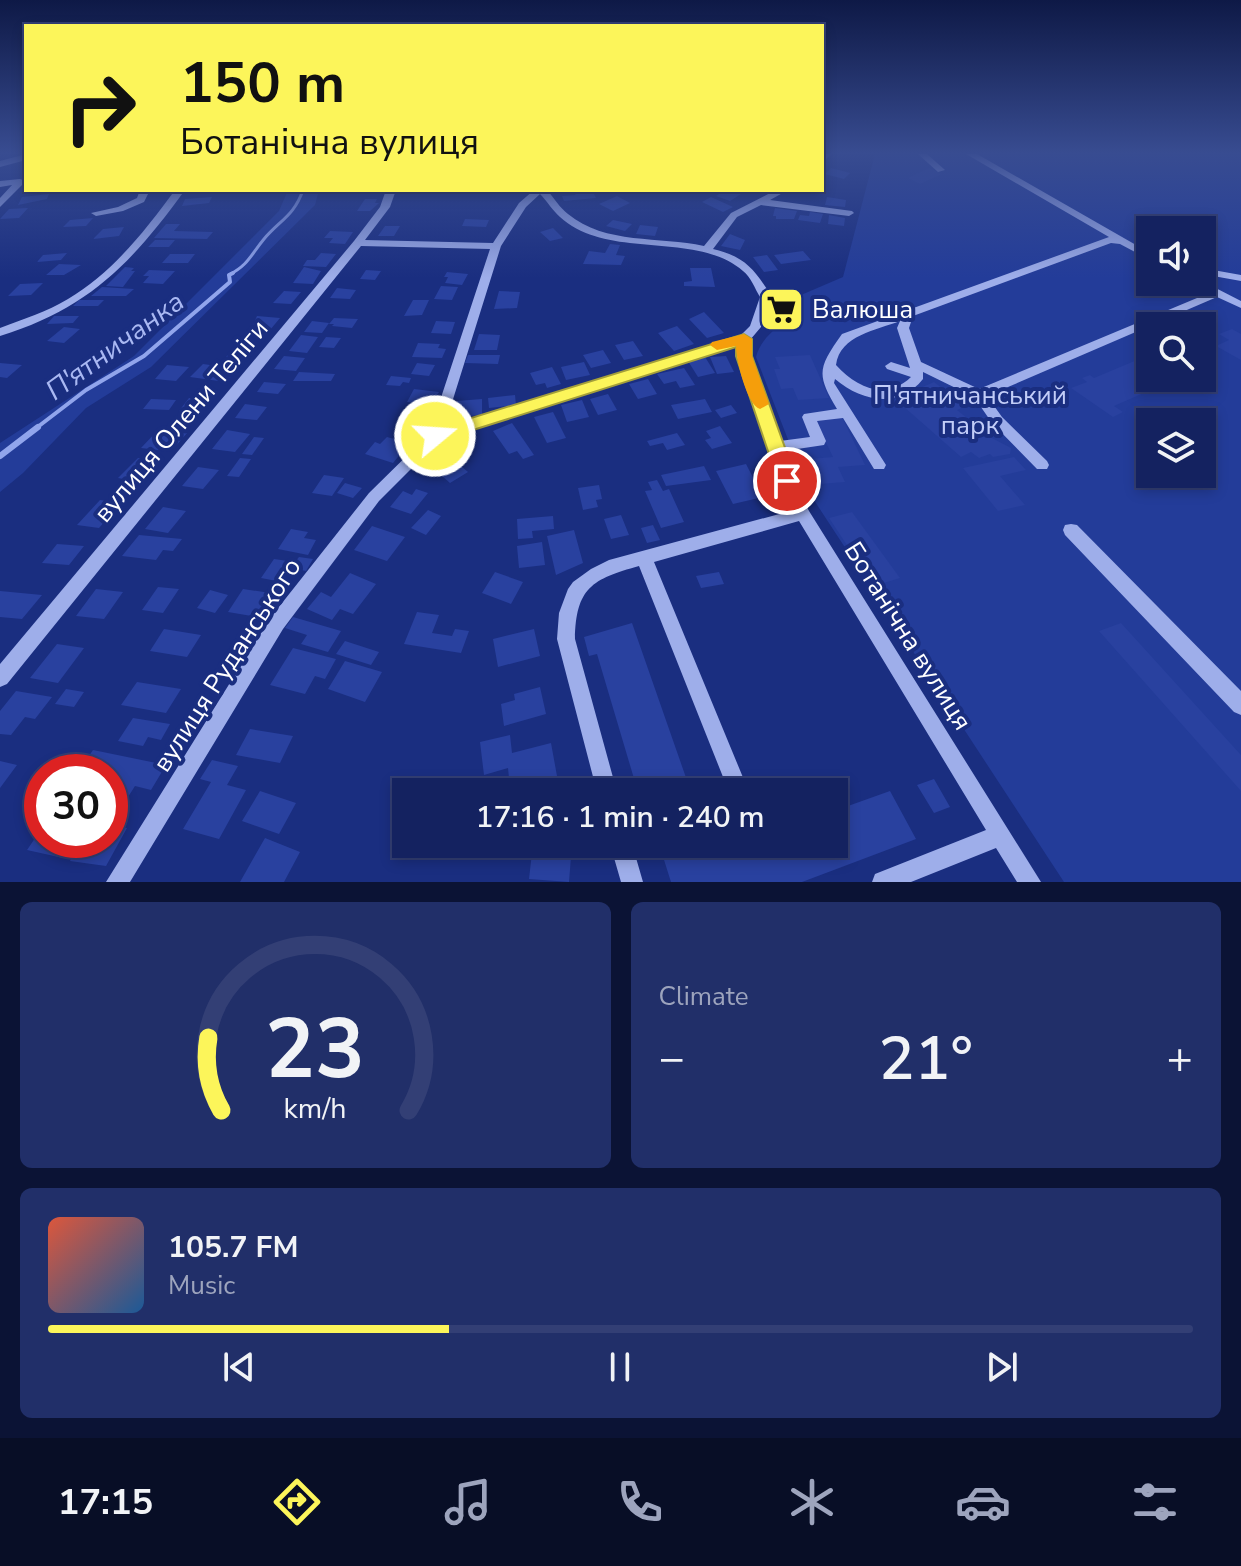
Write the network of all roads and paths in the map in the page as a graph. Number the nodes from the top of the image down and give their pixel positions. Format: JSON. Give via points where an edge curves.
{"nodes":[{"id":1,"x":143,"y":195,"type":"edge"},
{"id":2,"x":176,"y":195,"type":"edge"},
{"id":3,"x":389,"y":195,"type":"edge"},
{"id":4,"x":534,"y":195,"type":"edge"},
{"id":5,"x":544,"y":195,"type":"edge"},
{"id":6,"x":774,"y":195,"type":"edge"},
{"id":7,"x":1042,"y":195,"type":"edge"},
{"id":8,"x":762,"y":202,"type":"junction"},
{"id":9,"x":96,"y":213,"type":"dead end"},
{"id":10,"x":849,"y":213,"type":"dead end"},
{"id":11,"x":1122,"y":241,"type":"junction"},
{"id":12,"x":358,"y":243,"type":"junction"},
{"id":13,"x":496,"y":246,"type":"junction"},
{"id":14,"x":707,"y":249,"type":"junction"},
{"id":15,"x":1136,"y":249,"type":"edge"},
{"id":16,"x":1216,"y":274,"type":"edge"},
{"id":17,"x":1241,"y":278,"type":"edge"},
{"id":18,"x":1218,"y":293,"type":"joint"},
{"id":19,"x":1241,"y":305,"type":"edge"},
{"id":20,"x":908,"y":317,"type":"junction"},
{"id":21,"x":0,"y":332,"type":"edge"},
{"id":22,"x":744,"y":339,"type":"junction"},
{"id":23,"x":830,"y":366,"type":"junction"},
{"id":24,"x":891,"y":366,"type":"dead end"},
{"id":25,"x":916,"y":370,"type":"junction"},
{"id":26,"x":979,"y":394,"type":"junction"},
{"id":27,"x":844,"y":413,"type":"junction"},
{"id":28,"x":435,"y":436,"type":"junction"},
{"id":29,"x":775,"y":447,"type":"junction"},
{"id":30,"x":879,"y":465,"type":"dead end"},
{"id":31,"x":1042,"y":465,"type":"dead end"},
{"id":32,"x":803,"y":514,"type":"junction"},
{"id":33,"x":1071,"y":530,"type":"dead end"},
{"id":34,"x":644,"y":558,"type":"junction"},
{"id":35,"x":0,"y":678,"type":"edge"},
{"id":36,"x":1241,"y":705,"type":"edge"},
{"id":37,"x":603,"y":778,"type":"edge"},
{"id":38,"x":733,"y":778,"type":"edge"},
{"id":39,"x":1001,"y":835,"type":"junction"},
{"id":40,"x":625,"y":858,"type":"edge"},
{"id":41,"x":117,"y":882,"type":"edge"},
{"id":42,"x":632,"y":882,"type":"edge"},
{"id":43,"x":883,"y":882,"type":"edge"},
{"id":44,"x":1030,"y":882,"type":"edge"}],
"edges":[{"from":1,"to":9,"type":"street","via":[[134,203]]},
{"from":2,"to":21,"type":"street","via":[[129,255],[97,284],[52,312]]},
{"from":3,"to":12,"type":"street","name":"вулиця Олени Теліги"},
{"from":4,"to":13,"type":"street","name":"вулиця Руданського"},
{"from":5,"to":14,"type":"street","via":[[555,211],[587,231]]},
{"from":6,"to":8,"type":"street"},
{"from":7,"to":11,"type":"street"},
{"from":8,"to":10,"type":"street"},
{"from":8,"to":14,"type":"street","via":[[726,222]]},
{"from":11,"to":15,"type":"street"},
{"from":11,"to":20,"type":"street","via":[[1110,240]]},
{"from":12,"to":13,"type":"street"},
{"from":12,"to":35,"type":"street","name":"вулиця Олени Теліги"},
{"from":13,"to":28,"type":"street","name":"вулиця Руданського"},
{"from":14,"to":22,"type":"street","via":[[744,264],[762,285],[763,310]]},
{"from":16,"to":17,"type":"street"},
{"from":18,"to":19,"type":"street"},
{"from":18,"to":26,"type":"street"},
{"from":20,"to":23,"type":"street","via":[[846,337]]},
{"from":20,"to":25,"type":"street","via":[[903,328]]},
{"from":22,"to":28,"type":"street"},
{"from":22,"to":29,"type":"street","name":"Ботанічна вулиця","via":[[744,356]]},
{"from":23,"to":25,"type":"street","via":[[852,389],[877,396],[911,386]]},
{"from":23,"to":27,"type":"street","via":[[828,383]]},
{"from":24,"to":25,"type":"street"},
{"from":25,"to":26,"type":"street"},
{"from":26,"to":31,"type":"street"},
{"from":27,"to":29,"type":"street","via":[[809,417],[819,441]]},
{"from":27,"to":30,"type":"street"},
{"from":28,"to":41,"type":"street","name":"вулиця Руданського","via":[[374,497],[277,623]]},
{"from":29,"to":32,"type":"street","name":"Ботанічна вулиця"},
{"from":32,"to":34,"type":"street"},
{"from":32,"to":39,"type":"street","name":"Ботанічна вулиця"},
{"from":33,"to":36,"type":"street"},
{"from":34,"to":37,"type":"street","via":[[585,579],[566,613],[566,639]]},
{"from":34,"to":38,"type":"street"},
{"from":39,"to":43,"type":"street"},
{"from":39,"to":44,"type":"street","name":"Ботанічна вулиця"},
{"from":40,"to":42,"type":"street"}]}
